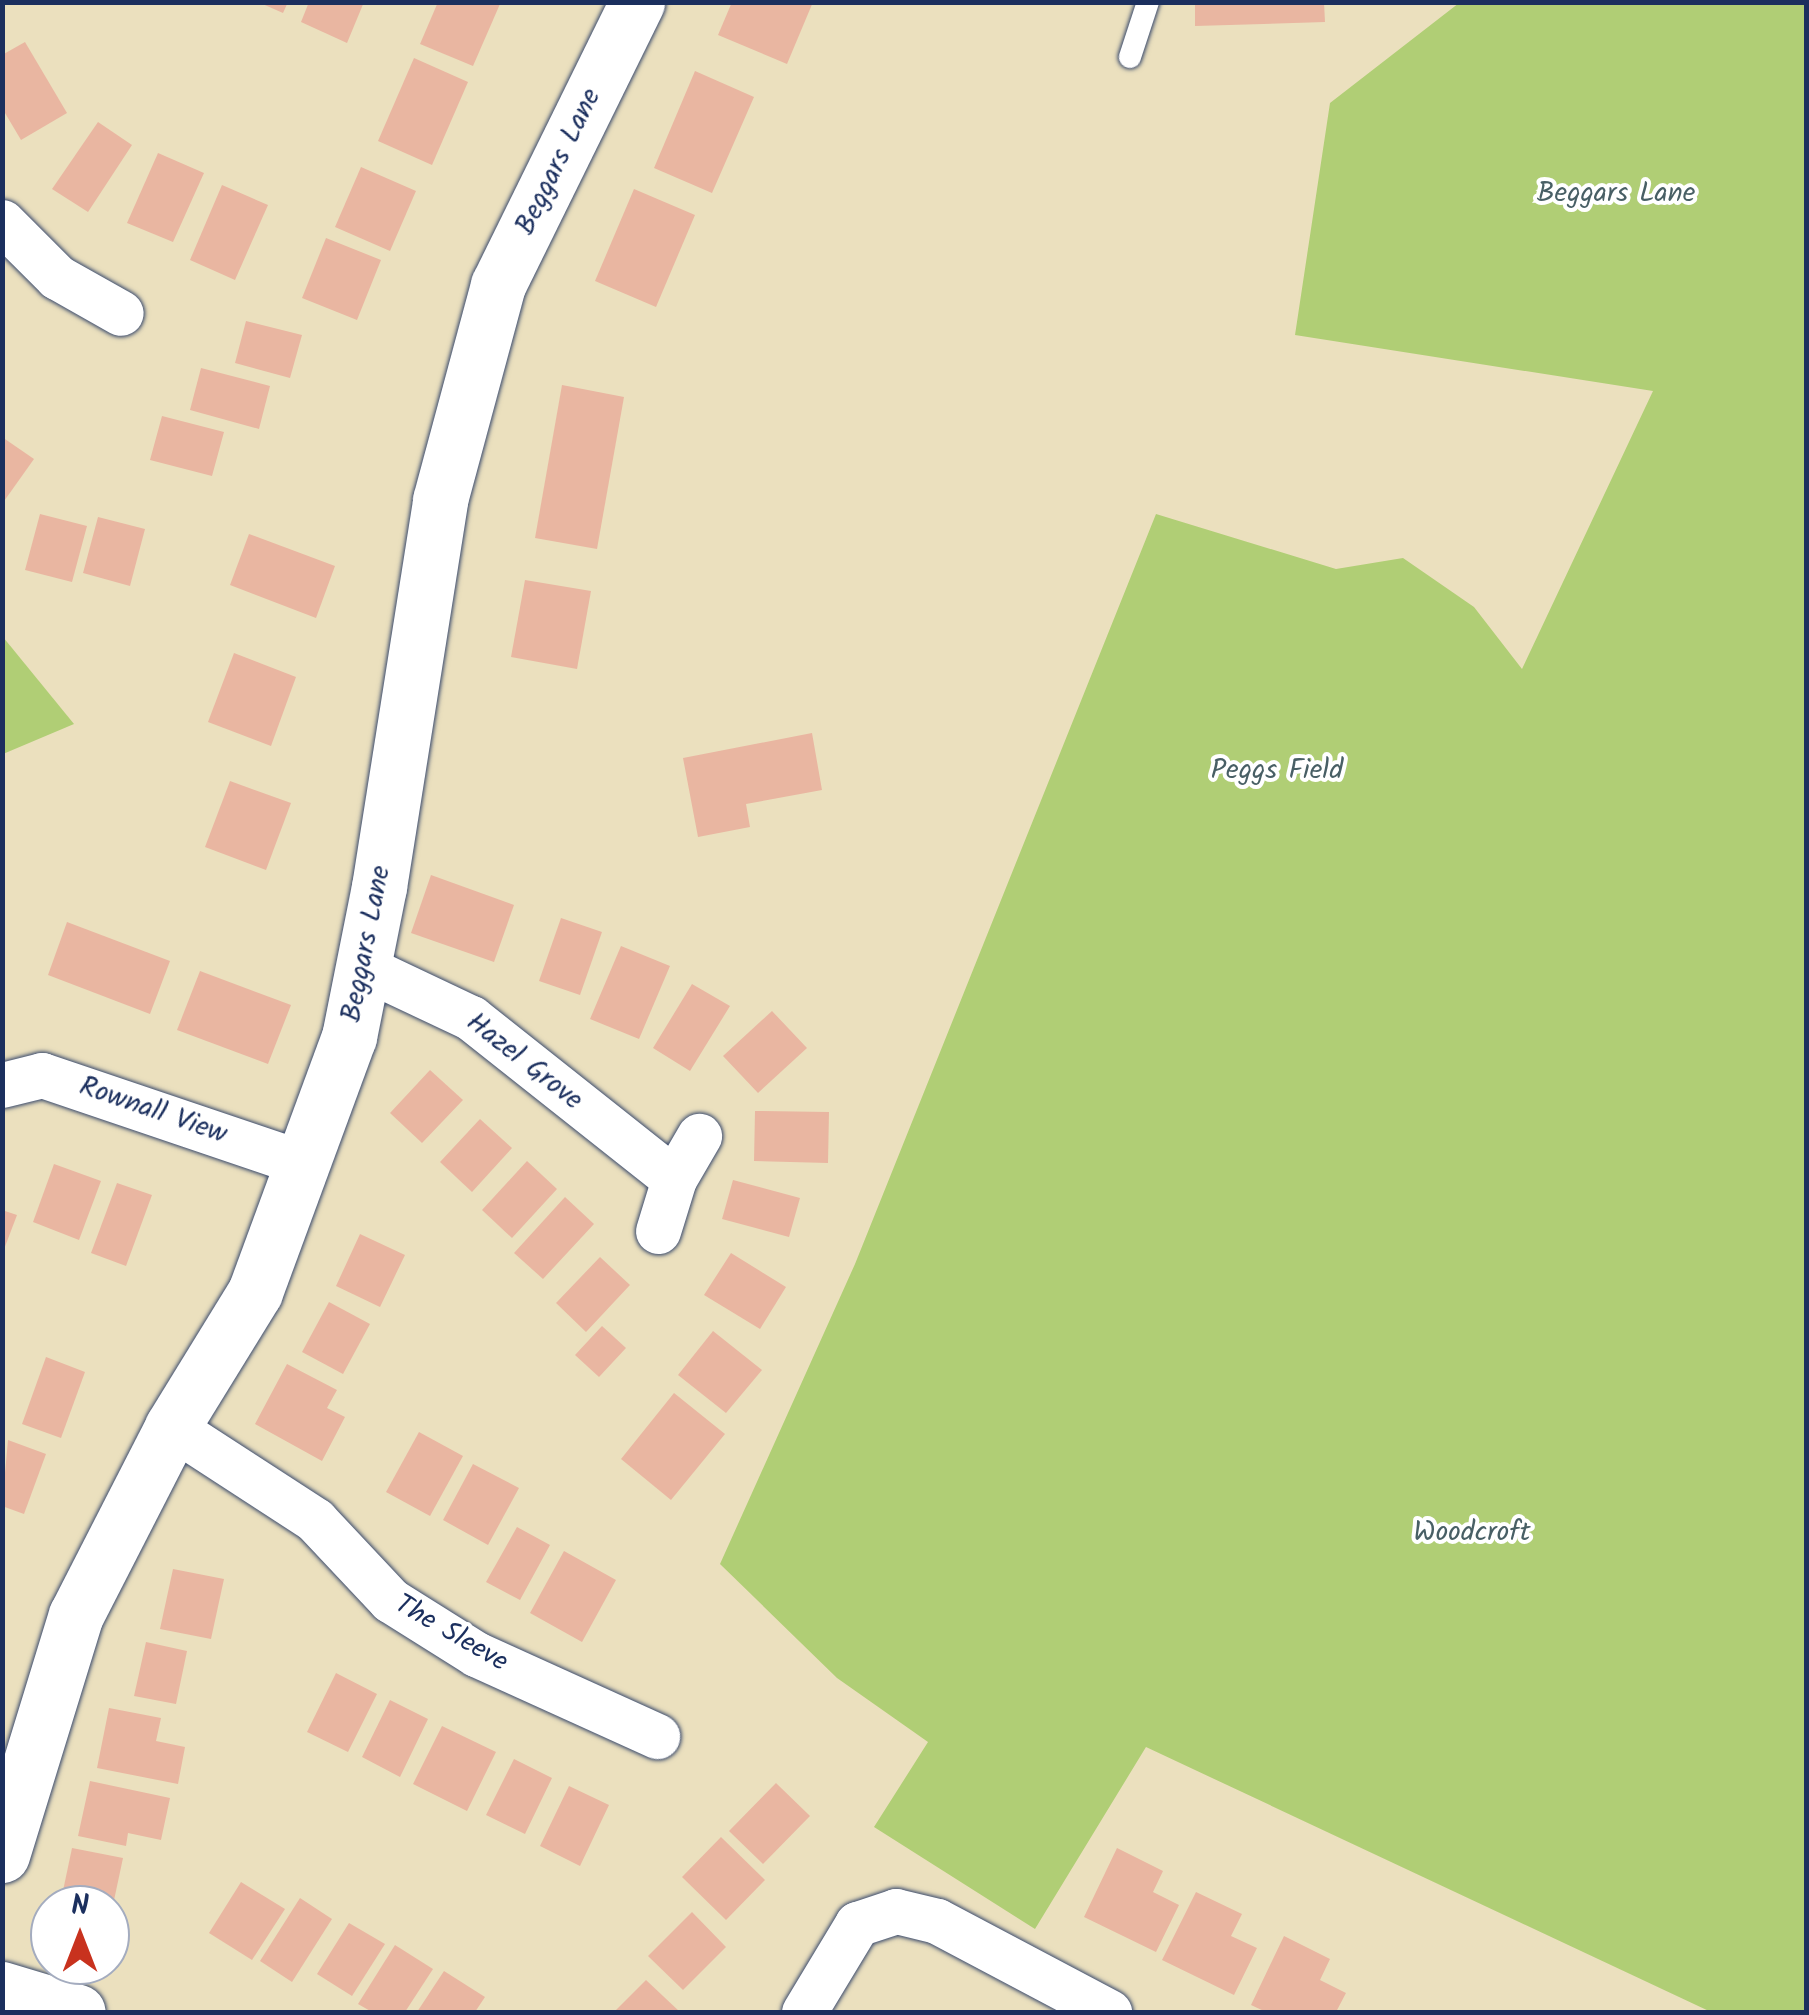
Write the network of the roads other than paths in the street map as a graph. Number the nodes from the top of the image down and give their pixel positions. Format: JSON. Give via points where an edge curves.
{"nodes":[{"id":1,"x":637,"y":2,"type":"edge"},
{"id":2,"x":1148,"y":2,"type":"edge"},
{"id":3,"x":1130,"y":58,"type":"dead end"},
{"id":4,"x":2,"y":222,"type":"edge"},
{"id":5,"x":121,"y":312,"type":"dead end"},
{"id":6,"x":361,"y":966,"type":"junction"},
{"id":7,"x":2,"y":1085,"type":"edge"},
{"id":8,"x":699,"y":1136,"type":"dead end"},
{"id":9,"x":302,"y":1163,"type":"junction"},
{"id":10,"x":674,"y":1179,"type":"junction"},
{"id":11,"x":658,"y":1232,"type":"dead end"},
{"id":12,"x":172,"y":1427,"type":"junction"},
{"id":13,"x":656,"y":1736,"type":"dead end"},
{"id":14,"x":2,"y":1855,"type":"edge"},
{"id":15,"x":2,"y":1989,"type":"edge"},
{"id":16,"x":78,"y":2012,"type":"edge"},
{"id":17,"x":804,"y":2012,"type":"edge"},
{"id":18,"x":1109,"y":2012,"type":"edge"}],
"edges":[{"from":1,"to":6,"type":"street","name":"Beggars Lane","via":[[498,285],[440,500]]},
{"from":2,"to":3,"type":"lane"},
{"from":4,"to":5,"type":"street","via":[[57,277]]},
{"from":6,"to":9,"type":"street","name":"Beggars Lane","via":[[349,1038]]},
{"from":6,"to":10,"type":"street","name":"Hazel Grove","via":[[471,1018]]},
{"from":7,"to":9,"type":"street","name":"Rownall View","via":[[42,1075]]},
{"from":8,"to":10,"type":"street"},
{"from":9,"to":12,"type":"street","name":"Beggars Lane","via":[[255,1292]]},
{"from":10,"to":11,"type":"street"},
{"from":12,"to":13,"type":"street","name":"The Sleeve","via":[[314,1520],[390,1600],[476,1654]]},
{"from":12,"to":14,"type":"street","name":"Beggars Lane","via":[[76,1616]]},
{"from":15,"to":16,"type":"street"},
{"from":17,"to":18,"type":"street","via":[[857,1924],[896,1911],[937,1921]]}]}
